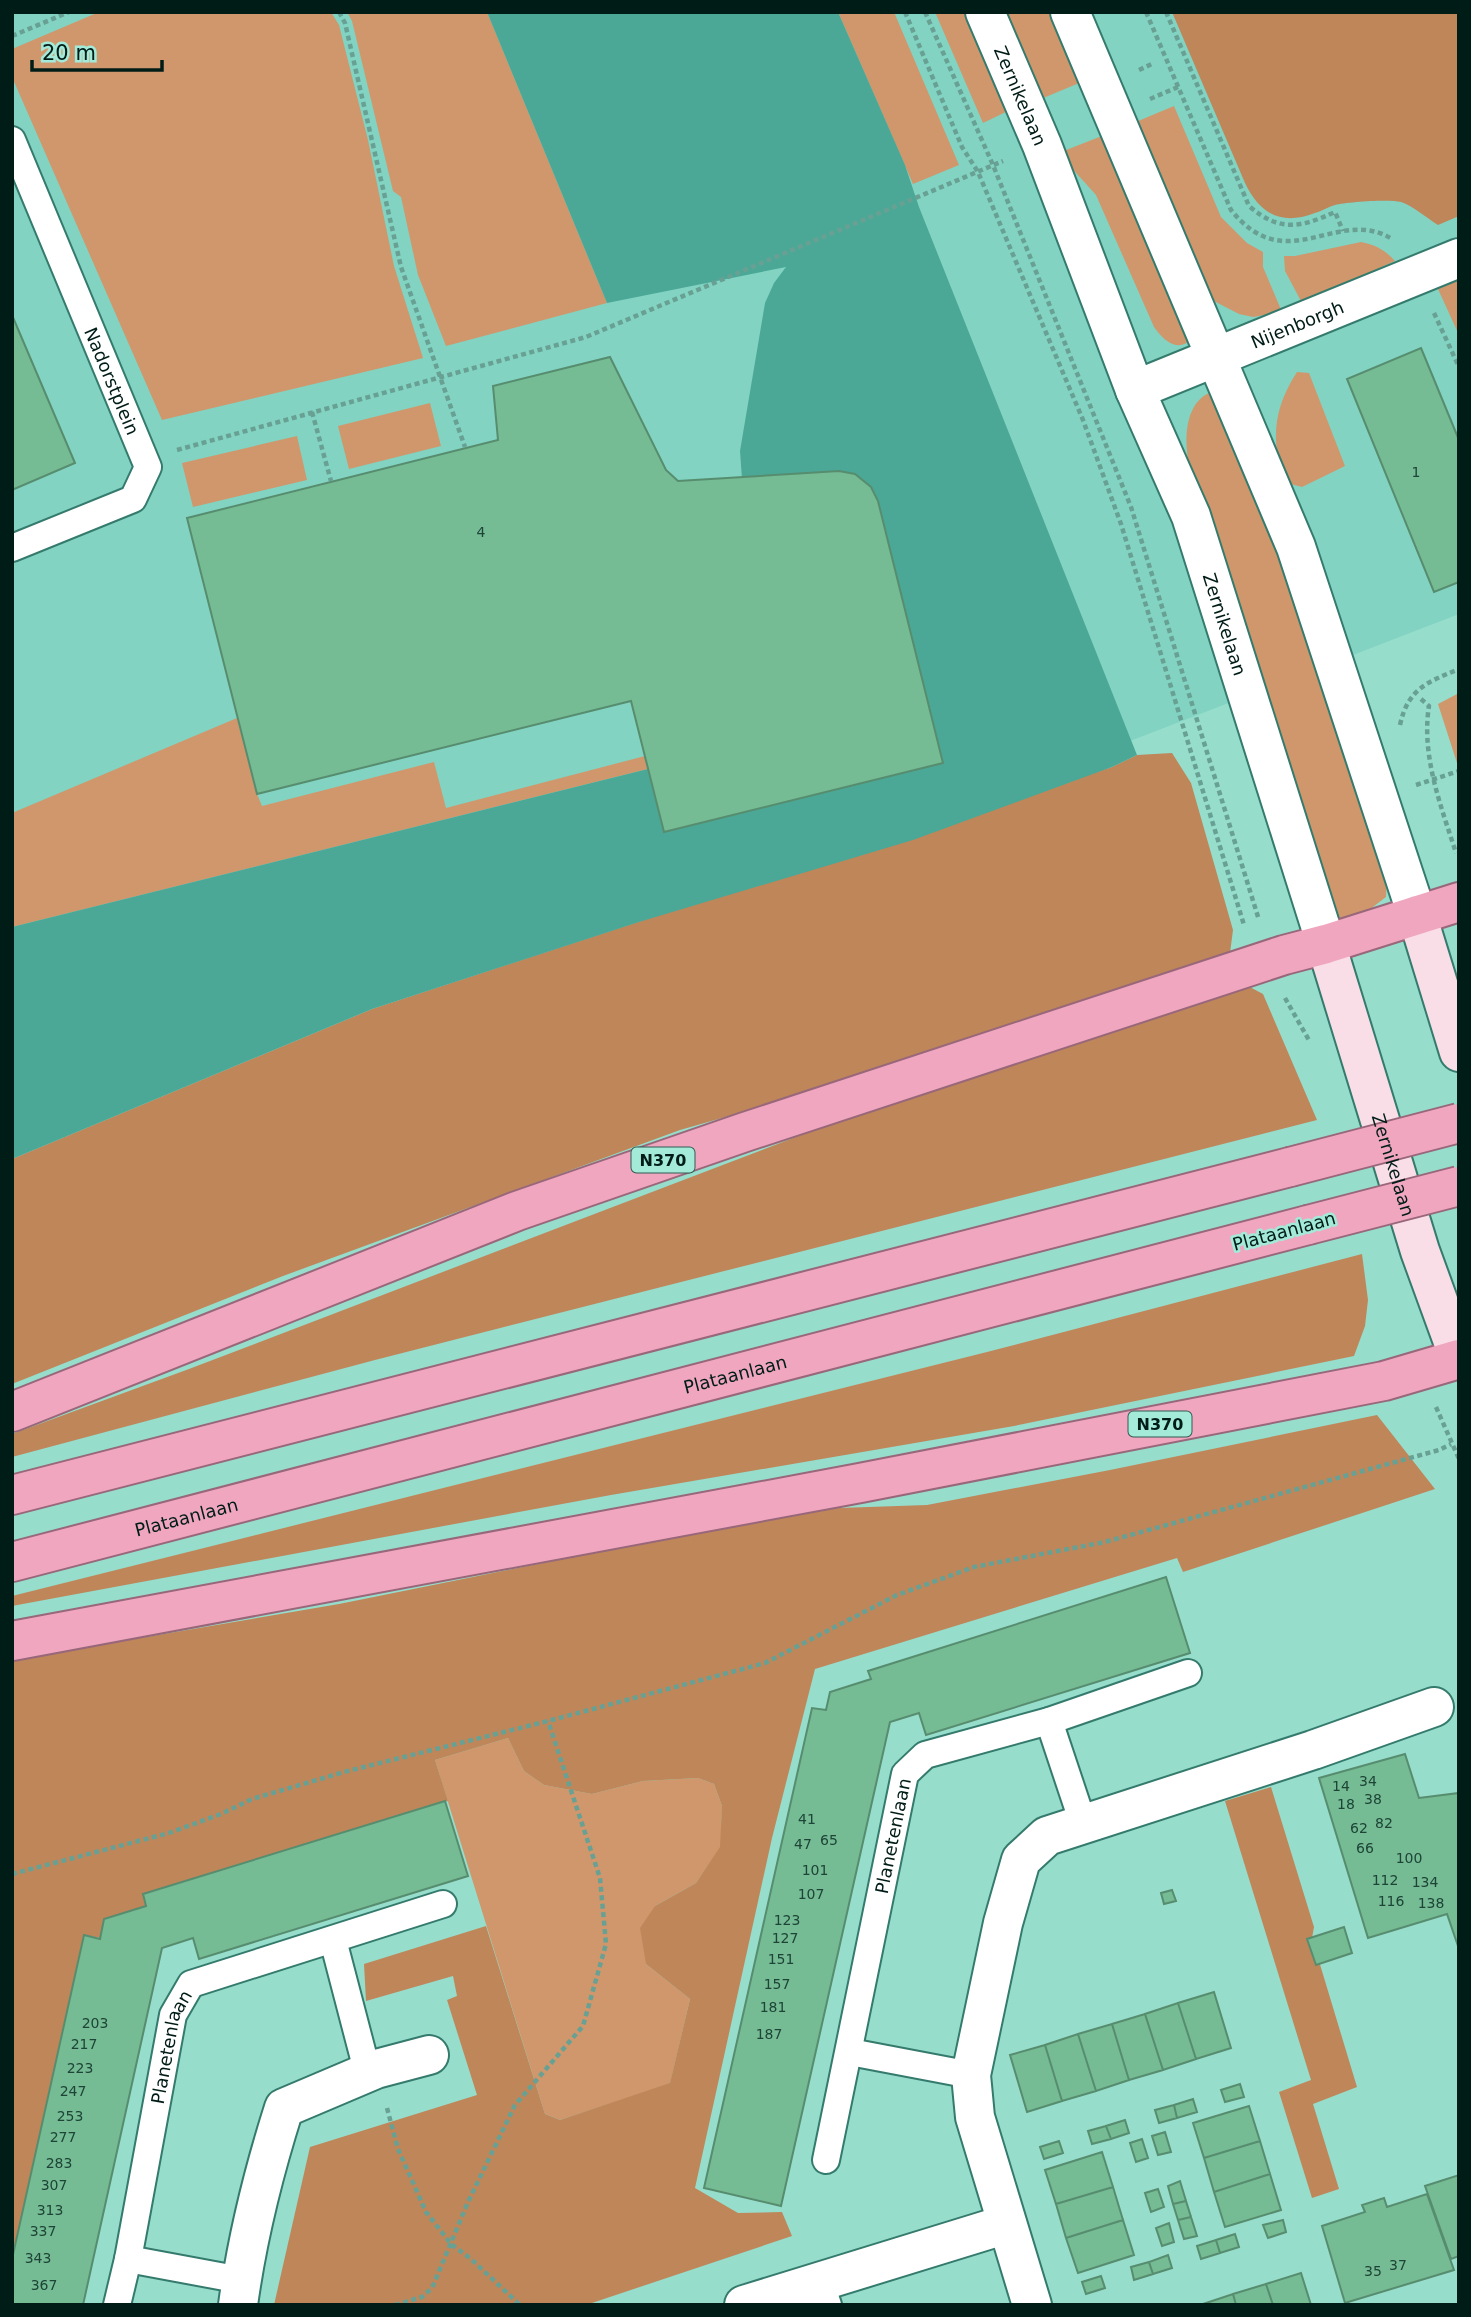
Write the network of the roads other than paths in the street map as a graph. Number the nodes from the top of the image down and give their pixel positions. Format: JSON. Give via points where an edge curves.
{"nodes":[{"id":1,"x":985,"y":12,"type":"edge"},
{"id":2,"x":1070,"y":12,"type":"edge"},
{"id":3,"x":12,"y":140,"type":"edge"},
{"id":4,"x":1459,"y":258,"type":"edge"},
{"id":5,"x":1215,"y":359,"type":"junction"},
{"id":6,"x":1135,"y":390,"type":"junction"},
{"id":7,"x":12,"y":548,"type":"edge"},
{"id":8,"x":1459,"y":902,"type":"edge"},
{"id":9,"x":1417,"y":915,"type":"junction"},
{"id":10,"x":1326,"y":944,"type":"junction"},
{"id":11,"x":1459,"y":1052,"type":"edge"},
{"id":12,"x":1459,"y":1123,"type":"edge"},
{"id":13,"x":1459,"y":1186,"type":"edge"},
{"id":14,"x":1459,"y":1358,"type":"edge"},
{"id":15,"x":12,"y":1412,"type":"edge"},
{"id":16,"x":12,"y":1495,"type":"edge"},
{"id":17,"x":12,"y":1562,"type":"edge"},
{"id":18,"x":12,"y":1641,"type":"edge"},
{"id":19,"x":1188,"y":1673,"type":"dead end"},
{"id":20,"x":1434,"y":1707,"type":"dead end"},
{"id":21,"x":1049,"y":1721,"type":"junction"},
{"id":22,"x":1083,"y":1823,"type":"junction"},
{"id":23,"x":443,"y":1904,"type":"dead end"},
{"id":24,"x":332,"y":1940,"type":"junction"},
{"id":25,"x":850,"y":2052,"type":"junction"},
{"id":26,"x":429,"y":2056,"type":"dead end"},
{"id":27,"x":372,"y":2071,"type":"junction"},
{"id":28,"x":971,"y":2075,"type":"junction"},
{"id":29,"x":826,"y":2160,"type":"dead end"},
{"id":30,"x":1007,"y":2224,"type":"junction"},
{"id":31,"x":128,"y":2259,"type":"junction"},
{"id":32,"x":240,"y":2293,"type":"edge"},
{"id":33,"x":824,"y":2293,"type":"edge"},
{"id":34,"x":768,"y":2301,"type":"edge"},
{"id":35,"x":117,"y":2305,"type":"edge"},
{"id":36,"x":1032,"y":2305,"type":"edge"}],
"edges":[{"from":1,"to":6,"type":"street","name":"Zernikelaan","via":[[1042,145]]},
{"from":2,"to":5,"type":"street"},
{"from":3,"to":7,"type":"lane","name":"Nadorstplein","via":[[148,467],[133,499]]},
{"from":4,"to":5,"type":"street","name":"Nijenborgh"},
{"from":5,"to":6,"type":"street","name":"Nijenborgh"},
{"from":5,"to":9,"type":"street","via":[[1296,547]]},
{"from":6,"to":10,"type":"street","name":"Zernikelaan","via":[[1191,516]]},
{"from":8,"to":9,"type":"highway","number":"N370"},
{"from":9,"to":10,"type":"highway","number":"N370"},
{"from":9,"to":11,"type":"main road"},
{"from":10,"to":14,"type":"main road","name":"Zernikelaan","via":[[1420,1251]]},
{"from":10,"to":15,"type":"highway","number":"N370","via":[[745,1132],[517,1211]]},
{"from":12,"to":16,"type":"highway","bridge":true},
{"from":13,"to":17,"type":"highway","name":"Plataanlaan","bridge":true},
{"from":14,"to":18,"type":"highway","number":"N370","via":[[1384,1381]]},
{"from":19,"to":21,"type":"lane","name":"Planetenlaan"},
{"from":20,"to":22,"type":"street"},
{"from":21,"to":22,"type":"lane"},
{"from":21,"to":25,"type":"lane","name":"Planetenlaan","via":[[925,1755],[905,1774]]},
{"from":22,"to":28,"type":"street","via":[[1047,1836],[1021,1860]]},
{"from":23,"to":24,"type":"lane","name":"Planetenlaan"},
{"from":24,"to":27,"type":"lane"},
{"from":24,"to":31,"type":"lane","name":"Planetenlaan","via":[[191,1984],[173,2015]]},
{"from":25,"to":28,"type":"lane"},
{"from":25,"to":29,"type":"lane","name":"Planetenlaan"},
{"from":26,"to":27,"type":"street"},
{"from":27,"to":32,"type":"street","via":[[284,2108]]},
{"from":28,"to":30,"type":"street","via":[[975,2117]]},
{"from":30,"to":33,"type":"street"},
{"from":30,"to":36,"type":"street"},
{"from":31,"to":32,"type":"lane"},
{"from":31,"to":35,"type":"lane","name":"Planetenlaan"},
{"from":33,"to":34,"type":"street"}]}
